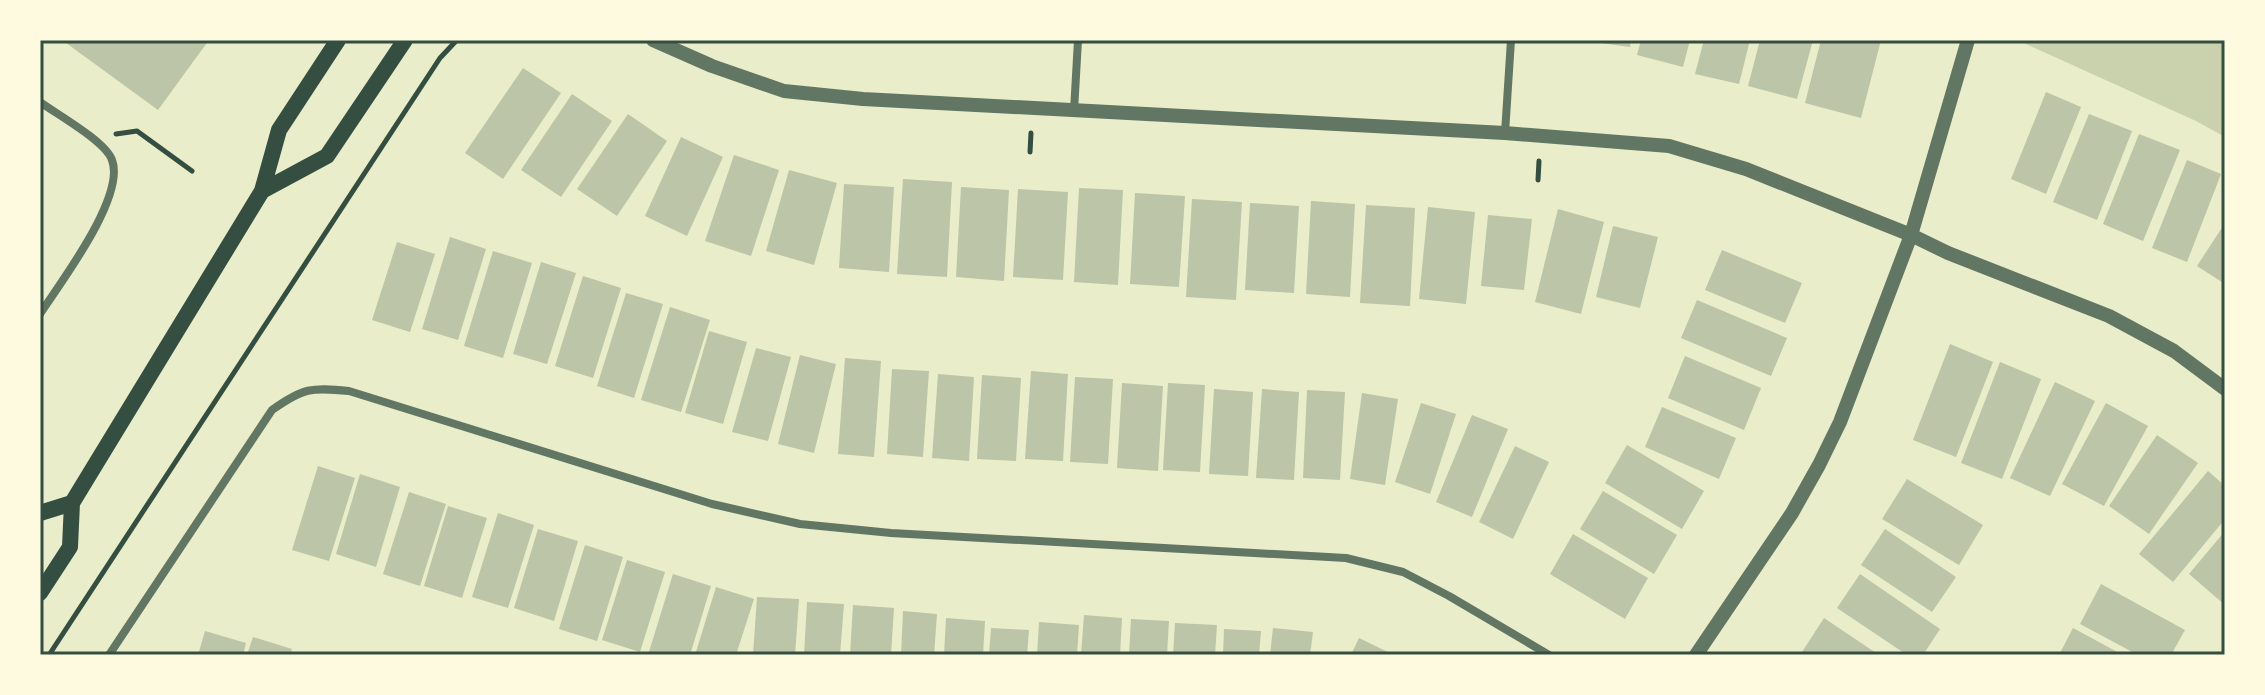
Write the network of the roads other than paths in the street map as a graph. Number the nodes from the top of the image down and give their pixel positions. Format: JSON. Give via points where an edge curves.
{"nodes":[{"id":1,"x":338,"y":40,"type":"edge"},
{"id":2,"x":405,"y":40,"type":"edge"},
{"id":3,"x":653,"y":40,"type":"edge"},
{"id":4,"x":1078,"y":40,"type":"edge"},
{"id":5,"x":1511,"y":40,"type":"edge"},
{"id":6,"x":1968,"y":40,"type":"edge"},
{"id":7,"x":40,"y":102,"type":"edge"},
{"id":8,"x":1074,"y":111,"type":"junction"},
{"id":9,"x":1505,"y":133,"type":"junction"},
{"id":10,"x":262,"y":191,"type":"junction"},
{"id":11,"x":1911,"y":235,"type":"junction"},
{"id":12,"x":40,"y":314,"type":"edge"},
{"id":13,"x":2225,"y":389,"type":"edge"},
{"id":14,"x":72,"y":503,"type":"junction"},
{"id":15,"x":40,"y":513,"type":"edge"},
{"id":16,"x":40,"y":593,"type":"edge"},
{"id":17,"x":109,"y":655,"type":"edge"},
{"id":18,"x":1549,"y":655,"type":"edge"},
{"id":19,"x":1696,"y":655,"type":"edge"}],
"edges":[{"from":1,"to":10,"type":"main road","via":[[279,130]]},
{"from":2,"to":10,"type":"main road","via":[[327,156]]},
{"from":3,"to":8,"type":"street","via":[[784,91]]},
{"from":4,"to":8,"type":"street"},
{"from":5,"to":9,"type":"street"},
{"from":6,"to":11,"type":"street"},
{"from":7,"to":12,"type":"street","via":[[91,137],[113,161],[101,220]]},
{"from":8,"to":9,"type":"street"},
{"from":9,"to":11,"type":"street","via":[[1669,146],[1746,169]]},
{"from":10,"to":14,"type":"main road"},
{"from":11,"to":13,"type":"street","via":[[2109,316],[2174,351]]},
{"from":11,"to":19,"type":"street","via":[[1819,465]]},
{"from":14,"to":15,"type":"main road"},
{"from":14,"to":16,"type":"main road","via":[[70,547]]},
{"from":17,"to":18,"type":"street","via":[[272,410],[296,393],[322,388],[349,391],[712,504],[800,524],[1346,558],[1403,572]]}]}
